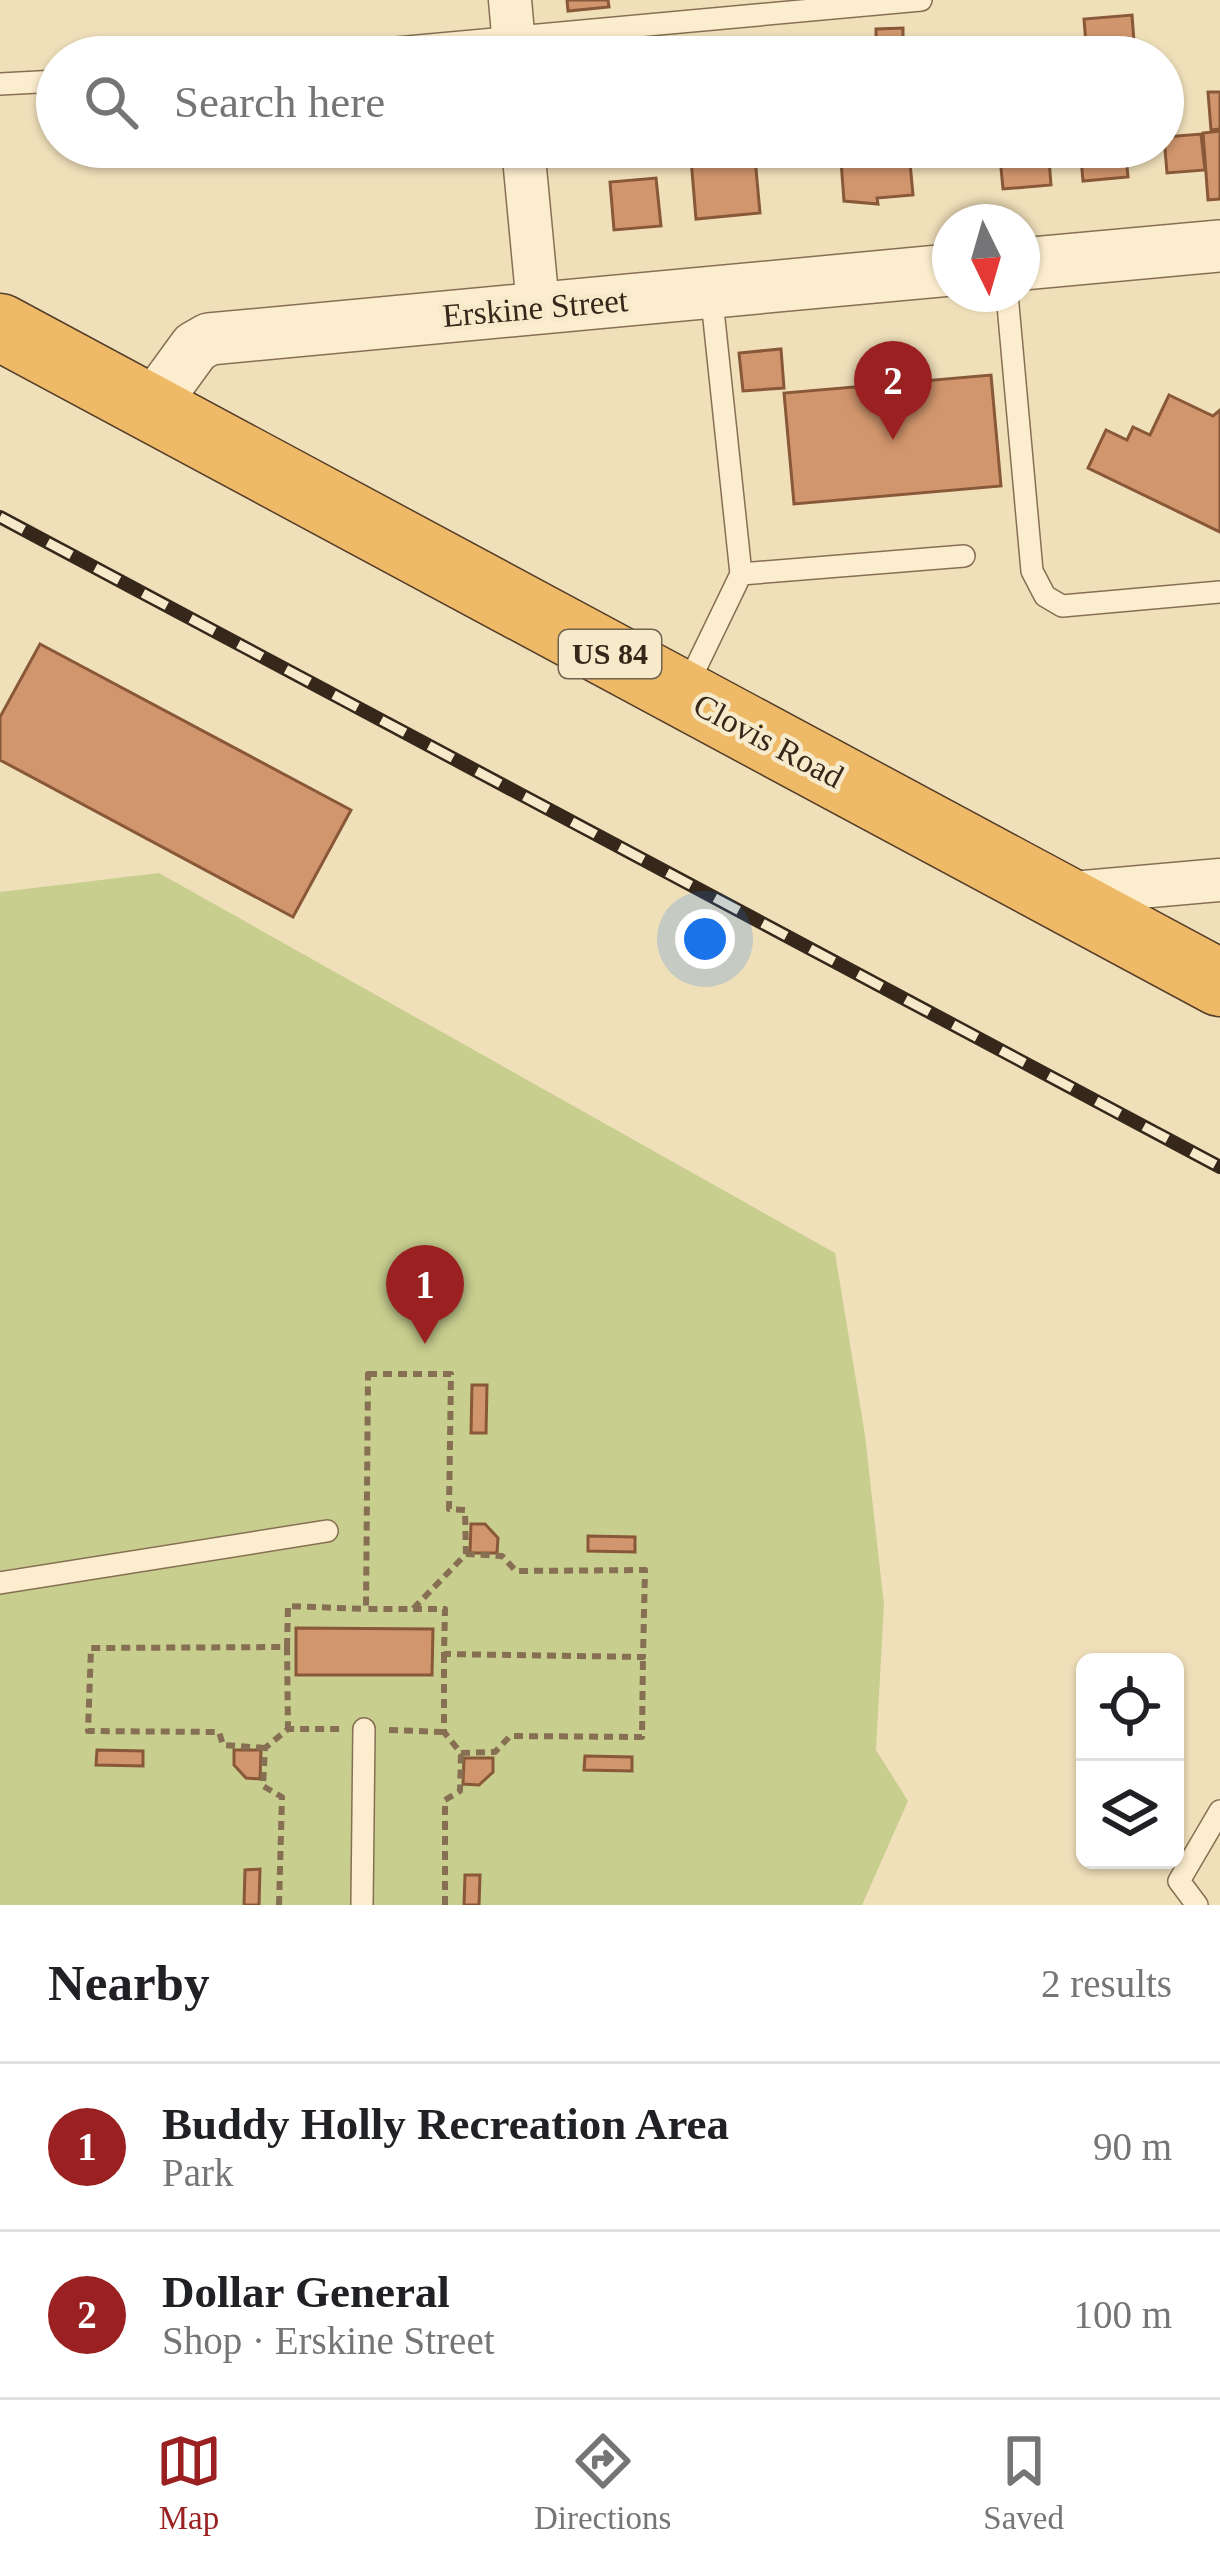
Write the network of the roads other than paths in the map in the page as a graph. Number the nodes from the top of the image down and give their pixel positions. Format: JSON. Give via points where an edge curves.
{"nodes":[{"id":1,"x":921,"y":0,"type":"edge"},
{"id":2,"x":513,"y":31,"type":"edge"},
{"id":3,"x":472,"y":36,"type":"edge"},
{"id":4,"x":36,"y":82,"type":"edge"},
{"id":5,"x":0,"y":84,"type":"edge"},
{"id":6,"x":525,"y":168,"type":"edge"},
{"id":7,"x":1220,"y":246,"type":"edge"},
{"id":8,"x":1040,"y":261,"type":"edge"},
{"id":9,"x":932,"y":272,"type":"edge"},
{"id":10,"x":711,"y":291,"type":"junction"},
{"id":11,"x":538,"y":307,"type":"junction"},
{"id":12,"x":1009,"y":312,"type":"edge"},
{"id":13,"x":0,"y":327,"type":"edge"},
{"id":14,"x":152,"y":406,"type":"junction"},
{"id":15,"x":964,"y":556,"type":"dead end"},
{"id":16,"x":741,"y":574,"type":"junction"},
{"id":17,"x":1220,"y":592,"type":"edge"},
{"id":18,"x":683,"y":694,"type":"junction"},
{"id":19,"x":1220,"y":880,"type":"edge"},
{"id":20,"x":1054,"y":895,"type":"junction"},
{"id":21,"x":1220,"y":983,"type":"edge"},
{"id":22,"x":327,"y":1531,"type":"dead end"},
{"id":23,"x":0,"y":1583,"type":"edge"},
{"id":24,"x":364,"y":1729,"type":"road end"},
{"id":25,"x":1220,"y":1811,"type":"edge"},
{"id":26,"x":362,"y":1905,"type":"edge"},
{"id":27,"x":1197,"y":1905,"type":"edge"}],
"edges":[{"from":1,"to":2,"type":"lane"},
{"from":2,"to":3,"type":"lane"},
{"from":4,"to":5,"type":"lane"},
{"from":6,"to":11,"type":"street"},
{"from":7,"to":8,"type":"street"},
{"from":9,"to":10,"type":"street","name":"Erskine Street"},
{"from":10,"to":11,"type":"street","name":"Erskine Street"},
{"from":10,"to":16,"type":"lane"},
{"from":11,"to":14,"type":"street","name":"Erskine Street","via":[[209,339]]},
{"from":12,"to":17,"type":"lane","via":[[1032,572],[1045,596],[1062,606]]},
{"from":13,"to":14,"type":"highway","name":"Clovis Road","number":"US 84"},
{"from":14,"to":18,"type":"highway","name":"Clovis Road","number":"US 84"},
{"from":15,"to":16,"type":"lane"},
{"from":16,"to":18,"type":"lane"},
{"from":18,"to":20,"type":"highway","name":"Clovis Road","number":"US 84"},
{"from":19,"to":20,"type":"street"},
{"from":20,"to":21,"type":"highway","name":"Clovis Road","number":"US 84"},
{"from":22,"to":23,"type":"lane"},
{"from":24,"to":26,"type":"lane"},
{"from":25,"to":27,"type":"lane","via":[[1179,1881]]}]}
